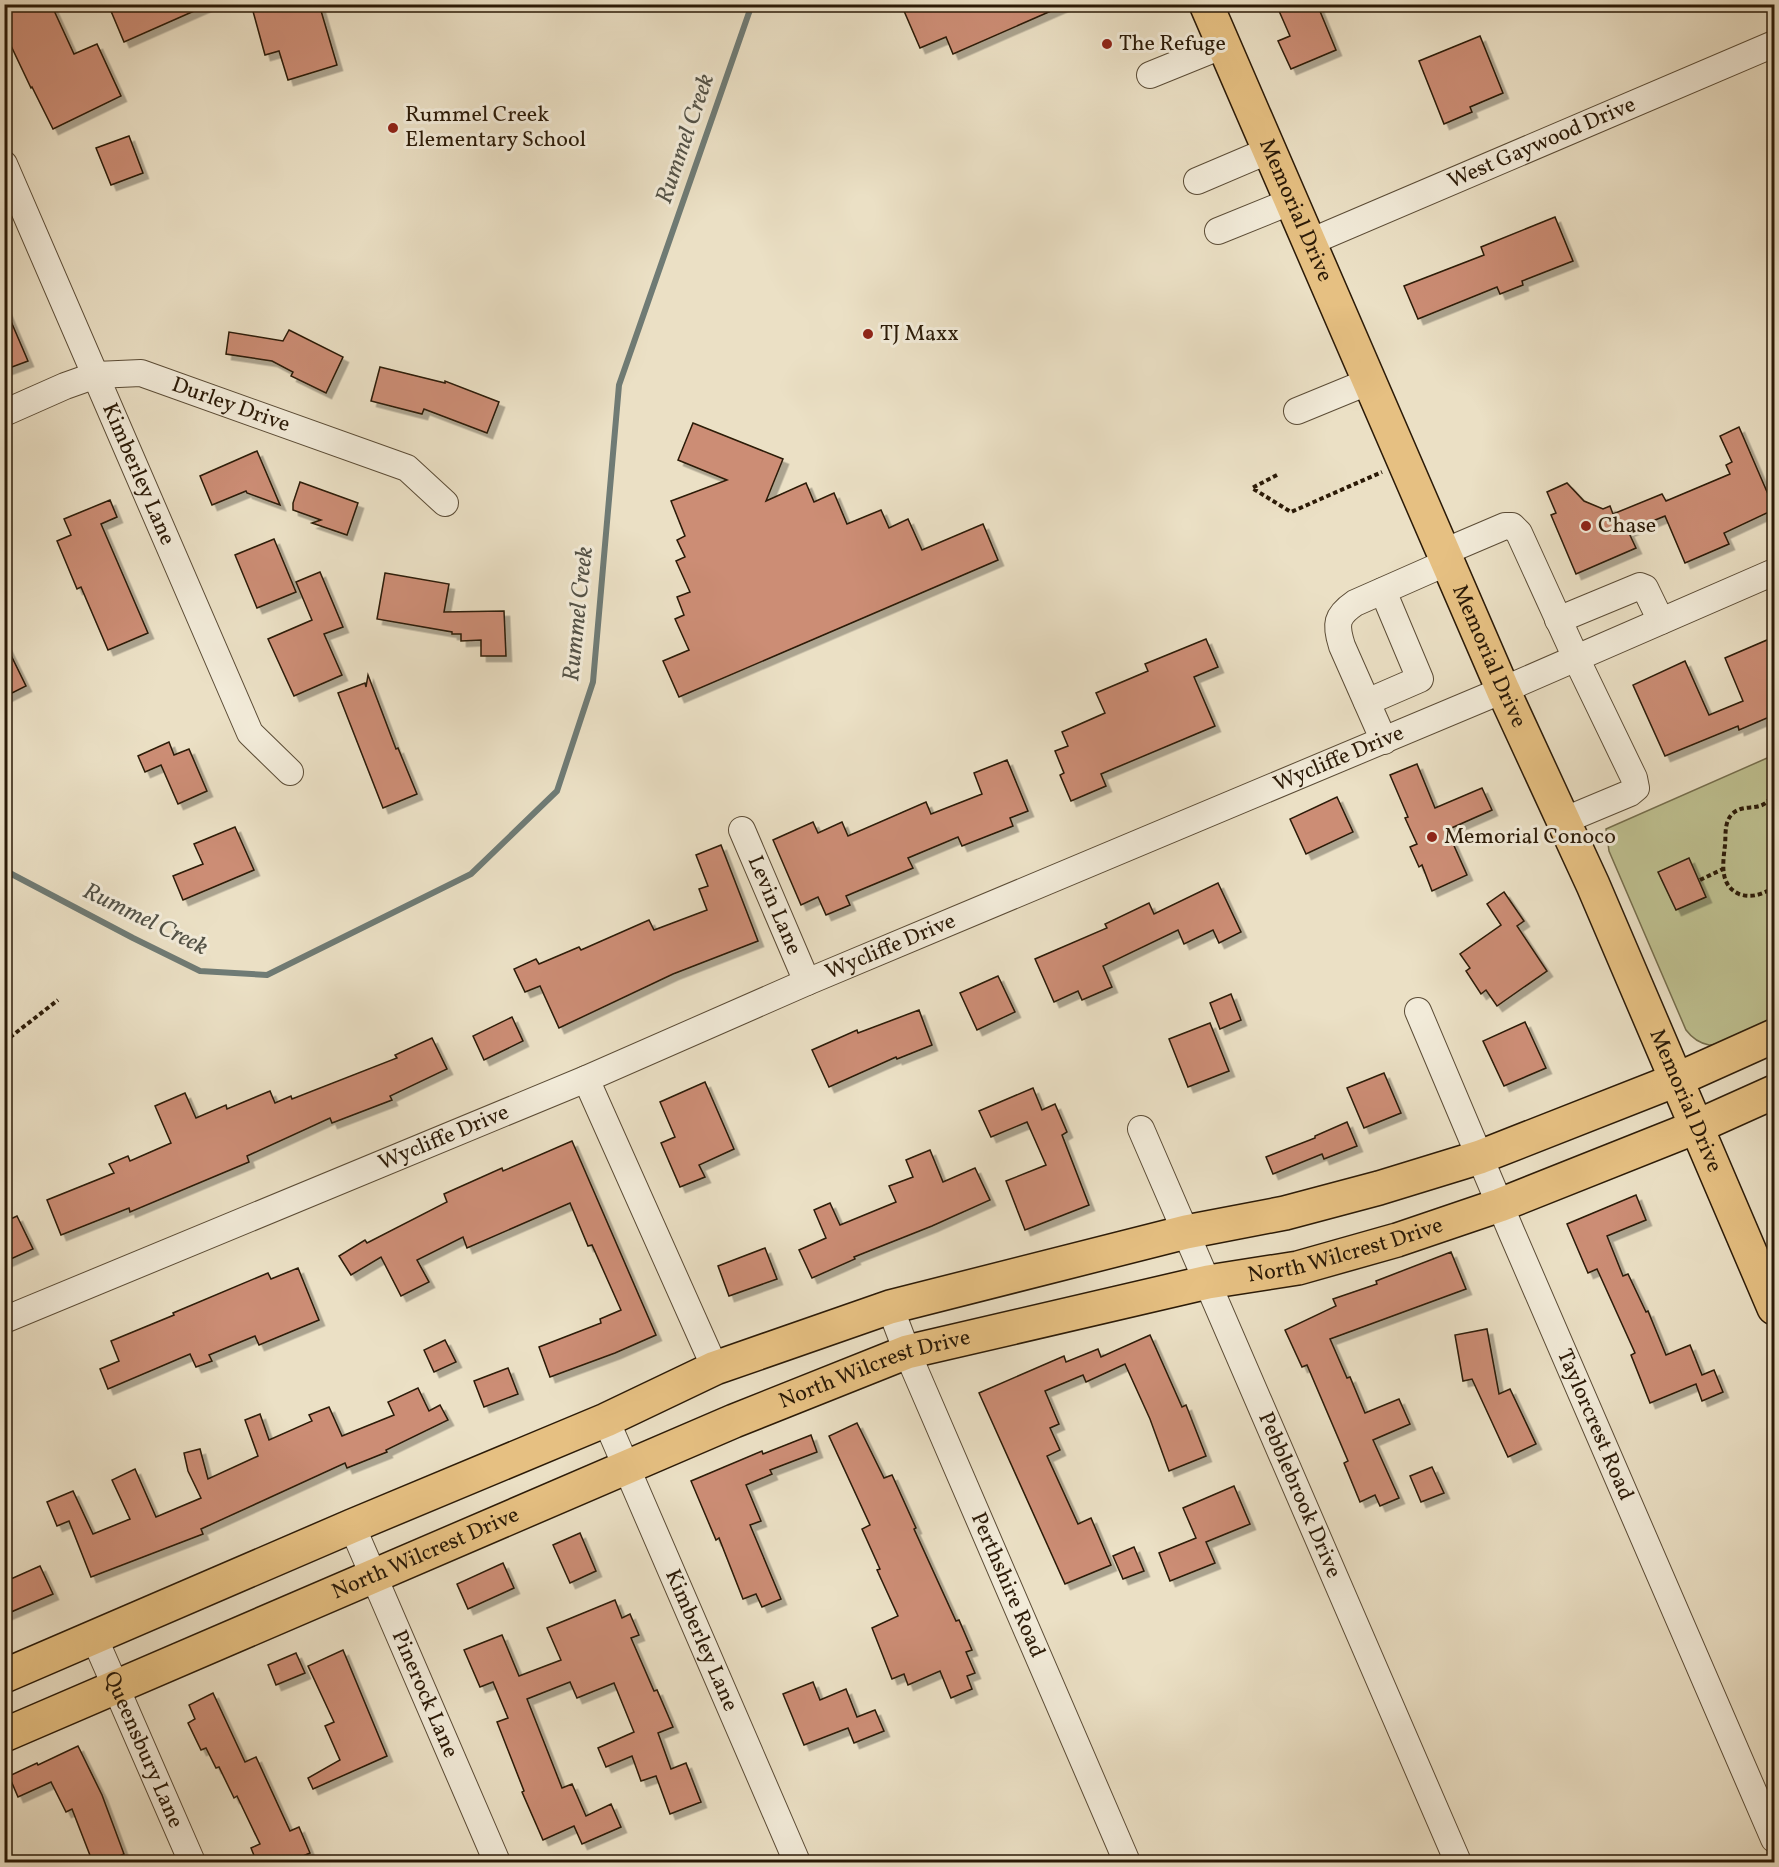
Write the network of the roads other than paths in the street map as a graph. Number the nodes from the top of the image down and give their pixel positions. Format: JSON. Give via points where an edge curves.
{"nodes":[{"id":1,"x":1206,"y":4,"type":"edge"},
{"id":2,"x":1774,"y":44,"type":"edge"},
{"id":3,"x":1224,"y":45,"type":"junction"},
{"id":4,"x":1150,"y":75,"type":"dead end"},
{"id":5,"x":1270,"y":150,"type":"junction"},
{"id":6,"x":4,"y":164,"type":"edge"},
{"id":7,"x":1197,"y":181,"type":"dead end"},
{"id":8,"x":1292,"y":201,"type":"junction"},
{"id":9,"x":1218,"y":231,"type":"dead end"},
{"id":10,"x":1310,"y":242,"type":"junction"},
{"id":11,"x":96,"y":375,"type":"junction"},
{"id":12,"x":1370,"y":381,"type":"junction"},
{"id":13,"x":1297,"y":411,"type":"dead end"},
{"id":14,"x":4,"y":413,"type":"edge"},
{"id":15,"x":445,"y":503,"type":"dead end"},
{"id":16,"x":1446,"y":557,"type":"junction"},
{"id":17,"x":1774,"y":572,"type":"edge"},
{"id":18,"x":1383,"y":591,"type":"junction"},
{"id":19,"x":1558,"y":620,"type":"junction"},
{"id":20,"x":1661,"y":621,"type":"junction"},
{"id":21,"x":1576,"y":658,"type":"junction"},
{"id":22,"x":1503,"y":690,"type":"junction"},
{"id":23,"x":1366,"y":702,"type":"junction"},
{"id":24,"x":1384,"y":741,"type":"junction"},
{"id":25,"x":290,"y":772,"type":"dead end"},
{"id":26,"x":1563,"y":821,"type":"junction"},
{"id":27,"x":742,"y":830,"type":"dead end"},
{"id":28,"x":807,"y":982,"type":"junction"},
{"id":29,"x":1418,"y":1011,"type":"dead end"},
{"id":30,"x":1774,"y":1036,"type":"edge"},
{"id":31,"x":586,"y":1079,"type":"junction"},
{"id":32,"x":1676,"y":1080,"type":"junction"},
{"id":33,"x":1774,"y":1092,"type":"edge"},
{"id":34,"x":1696,"y":1127,"type":"junction"},
{"id":35,"x":1141,"y":1129,"type":"dead end"},
{"id":36,"x":1480,"y":1157,"type":"junction"},
{"id":37,"x":1500,"y":1205,"type":"junction"},
{"id":38,"x":1186,"y":1232,"type":"junction"},
{"id":39,"x":1208,"y":1282,"type":"junction"},
{"id":40,"x":890,"y":1307,"type":"junction"},
{"id":41,"x":1774,"y":1308,"type":"edge"},
{"id":42,"x":4,"y":1320,"type":"edge"},
{"id":43,"x":907,"y":1352,"type":"junction"},
{"id":44,"x":715,"y":1368,"type":"junction"},
{"id":45,"x":606,"y":1420,"type":"junction"},
{"id":46,"x":627,"y":1468,"type":"junction"},
{"id":47,"x":352,"y":1526,"type":"junction"},
{"id":48,"x":373,"y":1576,"type":"junction"},
{"id":49,"x":94,"y":1637,"type":"junction"},
{"id":50,"x":4,"y":1676,"type":"edge"},
{"id":51,"x":116,"y":1688,"type":"junction"},
{"id":52,"x":4,"y":1735,"type":"edge"},
{"id":53,"x":1774,"y":1839,"type":"edge"},
{"id":54,"x":192,"y":1863,"type":"edge"},
{"id":55,"x":497,"y":1863,"type":"edge"},
{"id":56,"x":797,"y":1863,"type":"edge"},
{"id":57,"x":1127,"y":1863,"type":"edge"},
{"id":58,"x":1458,"y":1863,"type":"edge"}],
"edges":[{"from":1,"to":3,"type":"main road","name":"Memorial Drive"},
{"from":2,"to":10,"type":"street","name":"West Gaywood Drive"},
{"from":3,"to":4,"type":"street"},
{"from":3,"to":5,"type":"main road","name":"Memorial Drive"},
{"from":5,"to":7,"type":"street"},
{"from":5,"to":8,"type":"main road","name":"Memorial Drive"},
{"from":6,"to":11,"type":"street","name":"Kimberley Lane"},
{"from":8,"to":9,"type":"street"},
{"from":8,"to":10,"type":"main road","name":"Memorial Drive"},
{"from":10,"to":12,"type":"main road","name":"Memorial Drive"},
{"from":11,"to":14,"type":"street","name":"Durley Drive"},
{"from":11,"to":15,"type":"street","name":"Durley Drive","via":[[141,373],[407,468]]},
{"from":11,"to":25,"type":"street","name":"Kimberley Lane","via":[[250,733]]},
{"from":12,"to":13,"type":"street"},
{"from":12,"to":16,"type":"main road","name":"Memorial Drive"},
{"from":16,"to":18,"type":"street"},
{"from":16,"to":19,"type":"street","via":[[1505,525],[1512,526],[1519,533]]},
{"from":16,"to":22,"type":"main road","name":"Memorial Drive"},
{"from":17,"to":20,"type":"street","name":"Wycliffe Drive"},
{"from":18,"to":23,"type":"street","via":[[1344,610],[1338,621],[1337,633]]},
{"from":18,"to":23,"type":"street","via":[[1420,678]]},
{"from":19,"to":20,"type":"street","via":[[1640,586],[1645,588]]},
{"from":19,"to":21,"type":"street"},
{"from":20,"to":21,"type":"street","name":"Wycliffe Drive"},
{"from":21,"to":22,"type":"street","name":"Wycliffe Drive"},
{"from":21,"to":26,"type":"street","via":[[1636,788]]},
{"from":22,"to":24,"type":"street","name":"Wycliffe Drive"},
{"from":22,"to":26,"type":"main road","name":"Memorial Drive"},
{"from":23,"to":24,"type":"street"},
{"from":24,"to":28,"type":"street","name":"Wycliffe Drive"},
{"from":26,"to":32,"type":"main road","name":"Memorial Drive"},
{"from":27,"to":28,"type":"street","name":"Levin Lane"},
{"from":28,"to":31,"type":"street","name":"Wycliffe Drive"},
{"from":29,"to":36,"type":"street","name":"Taylorcrest Road"},
{"from":30,"to":32,"type":"main road"},
{"from":31,"to":42,"type":"street","name":"Wycliffe Drive"},
{"from":31,"to":44,"type":"street"},
{"from":32,"to":34,"type":"main road","name":"Memorial Drive"},
{"from":32,"to":36,"type":"main road"},
{"from":33,"to":34,"type":"main road","name":"North Wilcrest Drive"},
{"from":34,"to":37,"type":"main road","name":"North Wilcrest Drive"},
{"from":34,"to":41,"type":"main road","name":"Memorial Drive"},
{"from":35,"to":38,"type":"street","name":"Pebblebrook Drive"},
{"from":36,"to":37,"type":"street","name":"Taylorcrest Road"},
{"from":36,"to":38,"type":"main road","via":[[1285,1213]]},
{"from":37,"to":39,"type":"main road","name":"North Wilcrest Drive","via":[[1299,1268]]},
{"from":37,"to":53,"type":"street","name":"Taylorcrest Road"},
{"from":38,"to":39,"type":"street","name":"Pebblebrook Drive"},
{"from":38,"to":40,"type":"main road"},
{"from":39,"to":43,"type":"main road","name":"North Wilcrest Drive"},
{"from":39,"to":58,"type":"street","name":"Pebblebrook Drive"},
{"from":40,"to":43,"type":"street","name":"Perthshire Road"},
{"from":40,"to":44,"type":"main road"},
{"from":43,"to":46,"type":"main road","name":"North Wilcrest Drive"},
{"from":43,"to":57,"type":"street","name":"Perthshire Road"},
{"from":44,"to":45,"type":"main road"},
{"from":45,"to":46,"type":"street","name":"Kimberley Lane"},
{"from":45,"to":47,"type":"main road"},
{"from":46,"to":48,"type":"main road","name":"North Wilcrest Drive"},
{"from":46,"to":56,"type":"street","name":"Kimberley Lane"},
{"from":47,"to":48,"type":"street","name":"Pinerock Lane"},
{"from":47,"to":49,"type":"main road"},
{"from":48,"to":51,"type":"main road","name":"North Wilcrest Drive"},
{"from":48,"to":55,"type":"street","name":"Pinerock Lane"},
{"from":49,"to":50,"type":"main road"},
{"from":49,"to":51,"type":"street","name":"Queensbury Lane"},
{"from":51,"to":52,"type":"main road","name":"North Wilcrest Drive"},
{"from":51,"to":54,"type":"street","name":"Queensbury Lane"}]}
